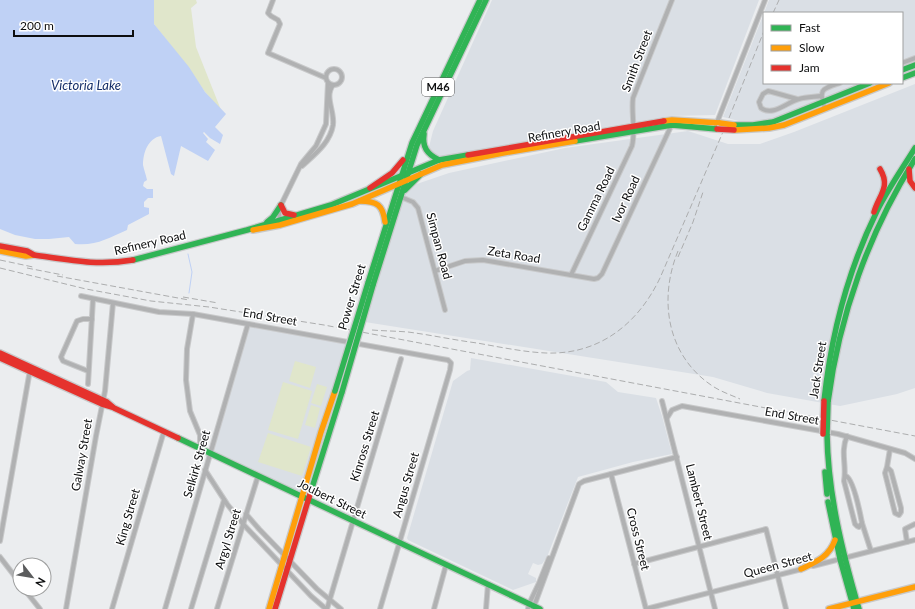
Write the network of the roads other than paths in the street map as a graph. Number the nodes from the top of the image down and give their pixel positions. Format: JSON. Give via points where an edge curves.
{"nodes":[{"id":1,"x":273,"y":0,"type":"edge"},
{"id":2,"x":480,"y":0,"type":"edge"},
{"id":3,"x":486,"y":0,"type":"edge"},
{"id":4,"x":672,"y":0,"type":"edge"},
{"id":5,"x":765,"y":0,"type":"edge"},
{"id":6,"x":476,"y":15,"type":"junction"},
{"id":7,"x":915,"y":58,"type":"edge"},
{"id":8,"x":903,"y":63,"type":"edge"},
{"id":9,"x":915,"y":65,"type":"edge"},
{"id":10,"x":903,"y":70,"type":"edge"},
{"id":11,"x":915,"y":73,"type":"edge"},
{"id":12,"x":903,"y":78,"type":"edge"},
{"id":13,"x":327,"y":80,"type":"junction"},
{"id":14,"x":837,"y":84,"type":"edge"},
{"id":15,"x":868,"y":84,"type":"edge"},
{"id":16,"x":887,"y":84,"type":"edge"},
{"id":17,"x":333,"y":85,"type":"junction"},
{"id":18,"x":821,"y":96,"type":"junction"},
{"id":19,"x":797,"y":99,"type":"junction"},
{"id":20,"x":823,"y":102,"type":"junction"},
{"id":21,"x":825,"y":109,"type":"junction"},
{"id":22,"x":430,"y":116,"type":"junction"},
{"id":23,"x":672,"y":123,"type":"junction"},
{"id":24,"x":717,"y":126,"type":"junction"},
{"id":25,"x":768,"y":126,"type":"junction"},
{"id":26,"x":634,"y":128,"type":"junction"},
{"id":27,"x":319,"y":140,"type":"junction"},
{"id":28,"x":325,"y":143,"type":"junction"},
{"id":29,"x":529,"y":147,"type":"junction"},
{"id":30,"x":915,"y":148,"type":"edge"},
{"id":31,"x":407,"y":155,"type":"junction"},
{"id":32,"x":915,"y":158,"type":"edge"},
{"id":33,"x":439,"y":160,"type":"junction"},
{"id":34,"x":910,"y":167,"type":"junction"},
{"id":35,"x":299,"y":169,"type":"junction"},
{"id":36,"x":880,"y":169,"type":"dead end"},
{"id":37,"x":408,"y":174,"type":"junction"},
{"id":38,"x":421,"y":174,"type":"junction"},
{"id":39,"x":401,"y":177,"type":"junction"},
{"id":40,"x":406,"y":181,"type":"junction"},
{"id":41,"x":398,"y":184,"type":"junction"},
{"id":42,"x":370,"y":188,"type":"junction"},
{"id":43,"x":383,"y":188,"type":"junction"},
{"id":44,"x":915,"y":188,"type":"edge"},
{"id":45,"x":401,"y":195,"type":"junction"},
{"id":46,"x":360,"y":201,"type":"junction"},
{"id":47,"x":281,"y":205,"type":"junction"},
{"id":48,"x":297,"y":215,"type":"junction"},
{"id":49,"x":280,"y":222,"type":"junction"},
{"id":50,"x":264,"y":224,"type":"junction"},
{"id":51,"x":872,"y":224,"type":"junction"},
{"id":52,"x":385,"y":226,"type":"junction"},
{"id":53,"x":247,"y":230,"type":"junction"},
{"id":54,"x":0,"y":246,"type":"edge"},
{"id":55,"x":0,"y":251,"type":"edge"},
{"id":56,"x":34,"y":254,"type":"junction"},
{"id":57,"x":435,"y":271,"type":"junction"},
{"id":58,"x":571,"y":275,"type":"junction"},
{"id":59,"x":591,"y":279,"type":"joint"},
{"id":60,"x":370,"y":284,"type":"junction"},
{"id":61,"x":81,"y":296,"type":"dead end"},
{"id":62,"x":93,"y":299,"type":"junction"},
{"id":63,"x":113,"y":303,"type":"junction"},
{"id":64,"x":445,"y":310,"type":"dead end"},
{"id":65,"x":193,"y":314,"type":"junction"},
{"id":66,"x":92,"y":319,"type":"junction"},
{"id":67,"x":248,"y":324,"type":"junction"},
{"id":68,"x":0,"y":353,"type":"edge"},
{"id":69,"x":0,"y":358,"type":"edge"},
{"id":70,"x":401,"y":359,"type":"dead end"},
{"id":71,"x":452,"y":366,"type":"joint"},
{"id":72,"x":30,"y":370,"type":"junction"},
{"id":73,"x":88,"y":371,"type":"junction"},
{"id":74,"x":829,"y":373,"type":"junction"},
{"id":75,"x":88,"y":384,"type":"dead end"},
{"id":76,"x":338,"y":392,"type":"junction"},
{"id":77,"x":662,"y":401,"type":"dead end"},
{"id":78,"x":102,"y":402,"type":"junction"},
{"id":79,"x":667,"y":418,"type":"junction"},
{"id":80,"x":164,"y":431,"type":"junction"},
{"id":81,"x":825,"y":434,"type":"junction"},
{"id":82,"x":847,"y":436,"type":"junction"},
{"id":83,"x":200,"y":448,"type":"junction"},
{"id":84,"x":890,"y":449,"type":"junction"},
{"id":85,"x":210,"y":454,"type":"junction"},
{"id":86,"x":677,"y":456,"type":"junction"},
{"id":87,"x":915,"y":459,"type":"edge"},
{"id":88,"x":887,"y":468,"type":"junction"},
{"id":89,"x":205,"y":470,"type":"junction"},
{"id":90,"x":611,"y":474,"type":"junction"},
{"id":91,"x":258,"y":476,"type":"junction"},
{"id":92,"x":846,"y":476,"type":"junction"},
{"id":93,"x":302,"y":497,"type":"junction"},
{"id":94,"x":224,"y":500,"type":"junction"},
{"id":95,"x":308,"y":500,"type":"junction"},
{"id":96,"x":246,"y":514,"type":"junction"},
{"id":97,"x":353,"y":521,"type":"junction"},
{"id":98,"x":862,"y":523,"type":"junction"},
{"id":99,"x":243,"y":524,"type":"junction"},
{"id":100,"x":915,"y":524,"type":"edge"},
{"id":101,"x":835,"y":537,"type":"junction"},
{"id":102,"x":915,"y":540,"type":"edge"},
{"id":103,"x":0,"y":541,"type":"edge"},
{"id":104,"x":907,"y":542,"type":"junction"},
{"id":105,"x":400,"y":544,"type":"junction"},
{"id":106,"x":699,"y":546,"type":"junction"},
{"id":107,"x":870,"y":551,"type":"junction"},
{"id":108,"x":0,"y":557,"type":"edge"},
{"id":109,"x":287,"y":558,"type":"junction"},
{"id":110,"x":842,"y":558,"type":"junction"},
{"id":111,"x":634,"y":564,"type":"junction"},
{"id":112,"x":446,"y":565,"type":"junction"},
{"id":113,"x":284,"y":568,"type":"junction"},
{"id":114,"x":801,"y":569,"type":"junction"},
{"id":115,"x":12,"y":573,"type":"edge"},
{"id":116,"x":777,"y":575,"type":"junction"},
{"id":117,"x":488,"y":584,"type":"junction"},
{"id":118,"x":915,"y":587,"type":"edge"},
{"id":119,"x":710,"y":592,"type":"junction"},
{"id":120,"x":30,"y":597,"type":"edge"},
{"id":121,"x":330,"y":600,"type":"junction"},
{"id":122,"x":854,"y":605,"type":"edge"},
{"id":123,"x":533,"y":608,"type":"edge"},
{"id":124,"x":40,"y":609,"type":"edge"},
{"id":125,"x":66,"y":609,"type":"edge"},
{"id":126,"x":112,"y":609,"type":"edge"},
{"id":127,"x":165,"y":609,"type":"edge"},
{"id":128,"x":191,"y":609,"type":"edge"},
{"id":129,"x":217,"y":609,"type":"edge"},
{"id":130,"x":269,"y":609,"type":"edge"},
{"id":131,"x":275,"y":609,"type":"edge"},
{"id":132,"x":327,"y":609,"type":"edge"},
{"id":133,"x":340,"y":609,"type":"edge"},
{"id":134,"x":380,"y":609,"type":"edge"},
{"id":135,"x":434,"y":609,"type":"edge"},
{"id":136,"x":486,"y":609,"type":"edge"},
{"id":137,"x":646,"y":609,"type":"edge"},
{"id":138,"x":715,"y":609,"type":"edge"},
{"id":139,"x":786,"y":609,"type":"edge"},
{"id":140,"x":829,"y":609,"type":"edge"},
{"id":141,"x":859,"y":609,"type":"edge"}],
"edges":[{"from":1,"to":13,"type":"street","via":[[268,13],[280,24],[268,53]]},
{"from":2,"to":6,"type":"main road","name":"Power Street","number":"M46"},
{"from":3,"to":6,"type":"main road","name":"Power Street","number":"M46"},
{"from":4,"to":26,"type":"street","name":"Smith Street","via":[[633,98]]},
{"from":5,"to":24,"type":"street"},
{"from":6,"to":22,"type":"main road","name":"Power Street","number":"M46"},
{"from":6,"to":31,"type":"main road","name":"Power Street","number":"M46","via":[[428,107]]},
{"from":7,"to":8,"type":"street"},
{"from":9,"to":10,"type":"main road"},
{"from":11,"to":12,"type":"main road"},
{"from":13,"to":17,"type":"street"},
{"from":13,"to":17,"type":"street","via":[[327,73],[332,69],[341,72],[342,81],[338,85]]},
{"from":13,"to":27,"type":"street","via":[[327,119]]},
{"from":14,"to":18,"type":"street","via":[[824,89]]},
{"from":15,"to":20,"type":"main road","name":"Refinery Road"},
{"from":16,"to":21,"type":"main road","name":"Refinery Road"},
{"from":17,"to":28,"type":"street","via":[[329,94],[334,120]]},
{"from":18,"to":19,"type":"street"},
{"from":18,"to":20,"type":"street"},
{"from":19,"to":19,"type":"street","via":[[791,104],[770,111],[761,108],[759,102],[768,91]]},
{"from":20,"to":21,"type":"street"},
{"from":20,"to":25,"type":"main road","name":"Refinery Road"},
{"from":21,"to":25,"type":"main road","name":"Refinery Road","via":[[784,125]]},
{"from":22,"to":33,"type":"main road","via":[[423,146],[430,155]]},
{"from":22,"to":37,"type":"main road","name":"Power Street","number":"M46"},
{"from":23,"to":24,"type":"main road","name":"Refinery Road"},
{"from":23,"to":26,"type":"main road","name":"Refinery Road"},
{"from":23,"to":59,"type":"street","name":"Ivor Road","via":[[602,274],[596,279]]},
{"from":24,"to":25,"type":"main road","name":"Refinery Road","bridge":true},
{"from":26,"to":29,"type":"main road","name":"Refinery Road"},
{"from":26,"to":58,"type":"street","name":"Gamma Road","via":[[629,154]]},
{"from":27,"to":28,"type":"street"},
{"from":27,"to":35,"type":"street"},
{"from":28,"to":35,"type":"street"},
{"from":29,"to":33,"type":"main road","name":"Refinery Road"},
{"from":29,"to":38,"type":"main road","name":"Refinery Road","via":[[442,165]]},
{"from":30,"to":51,"type":"main road","name":"Jack Street","via":[[895,179]]},
{"from":31,"to":39,"type":"main road","name":"Power Street","number":"M46"},
{"from":31,"to":42,"type":"main road","via":[[390,176]]},
{"from":32,"to":34,"type":"main road","name":"Jack Street"},
{"from":33,"to":37,"type":"main road","name":"Refinery Road"},
{"from":34,"to":44,"type":"main road","via":[[910,182]]},
{"from":34,"to":74,"type":"main road","name":"Jack Street","via":[[882,214],[865,256]]},
{"from":35,"to":47,"type":"street"},
{"from":36,"to":51,"type":"main road","via":[[886,185],[876,206]]},
{"from":37,"to":39,"type":"main road","name":"Refinery Road"},
{"from":37,"to":40,"type":"main road","name":"Power Street","number":"M46"},
{"from":38,"to":40,"type":"main road","name":"Refinery Road"},
{"from":38,"to":45,"type":"main road"},
{"from":39,"to":41,"type":"main road","name":"Power Street","number":"M46"},
{"from":39,"to":43,"type":"main road","name":"Refinery Road"},
{"from":40,"to":41,"type":"main road","name":"Refinery Road"},
{"from":40,"to":45,"type":"main road","name":"Power Street","number":"M46"},
{"from":41,"to":43,"type":"main road","name":"Refinery Road"},
{"from":41,"to":52,"type":"main road","name":"Power Street","number":"M46"},
{"from":42,"to":43,"type":"main road","name":"Refinery Road"},
{"from":42,"to":48,"type":"main road","name":"Refinery Road","via":[[331,205]]},
{"from":43,"to":46,"type":"main road","name":"Refinery Road"},
{"from":45,"to":57,"type":"street","name":"Simpan Road","via":[[418,208]]},
{"from":45,"to":60,"type":"main road","name":"Power Street"},
{"from":46,"to":49,"type":"main road","name":"Refinery Road"},
{"from":46,"to":52,"type":"main road","via":[[374,202],[380,206]]},
{"from":47,"to":48,"type":"main road","via":[[286,213]]},
{"from":47,"to":49,"type":"street"},
{"from":47,"to":50,"type":"main road","via":[[273,217]]},
{"from":48,"to":49,"type":"main road","name":"Refinery Road"},
{"from":49,"to":50,"type":"main road","name":"Refinery Road"},
{"from":49,"to":53,"type":"main road","name":"Refinery Road"},
{"from":50,"to":53,"type":"main road","name":"Refinery Road"},
{"from":51,"to":74,"type":"main road","name":"Jack Street","via":[[847,290],[831,350]]},
{"from":52,"to":60,"type":"main road","name":"Power Street"},
{"from":53,"to":56,"type":"main road","name":"Refinery Road","via":[[138,259],[113,263],[90,263]]},
{"from":54,"to":56,"type":"main road"},
{"from":55,"to":56,"type":"main road","via":[[26,256]]},
{"from":57,"to":58,"type":"street","name":"Zeta Road","via":[[465,261],[483,260]]},
{"from":57,"to":64,"type":"street","name":"Simpan Road"},
{"from":58,"to":59,"type":"street","name":"Zeta Road"},
{"from":60,"to":76,"type":"main road","name":"Power Street","bridge":true},
{"from":61,"to":62,"type":"street","name":"End Street"},
{"from":62,"to":63,"type":"street","name":"End Street"},
{"from":62,"to":66,"type":"street"},
{"from":63,"to":65,"type":"street","name":"End Street","via":[[159,312]]},
{"from":63,"to":78,"type":"street","name":"Galway Street"},
{"from":65,"to":67,"type":"street","name":"End Street"},
{"from":65,"to":83,"type":"street","via":[[186,385],[190,411],[199,432]]},
{"from":66,"to":73,"type":"street"},
{"from":66,"to":73,"type":"street","via":[[77,321],[61,357],[63,362]]},
{"from":67,"to":71,"type":"street","name":"End Street","via":[[442,359],[450,362]]},
{"from":67,"to":85,"type":"street","name":"Selkirk Street"},
{"from":68,"to":72,"type":"main road","name":"Joubert Street"},
{"from":69,"to":72,"type":"main road","name":"Joubert Street"},
{"from":70,"to":97,"type":"street","name":"Kinross Street"},
{"from":71,"to":105,"type":"street","name":"Angus Street"},
{"from":72,"to":78,"type":"main road","name":"Joubert Street"},
{"from":72,"to":103,"type":"street"},
{"from":73,"to":75,"type":"street"},
{"from":74,"to":81,"type":"main road","name":"Jack Street","bridge":true},
{"from":76,"to":93,"type":"main road","name":"Power Street","via":[[321,432]]},
{"from":76,"to":95,"type":"main road","name":"Power Street"},
{"from":77,"to":79,"type":"street","name":"Lambert Street"},
{"from":78,"to":80,"type":"main road","name":"Joubert Street"},
{"from":78,"to":125,"type":"street","name":"Galway Street"},
{"from":79,"to":82,"type":"street","name":"End Street","via":[[672,410],[682,406]]},
{"from":79,"to":86,"type":"street","name":"Lambert Street"},
{"from":80,"to":83,"type":"main road","name":"Joubert Street"},
{"from":80,"to":126,"type":"street","name":"King Street"},
{"from":81,"to":101,"type":"main road","name":"Jack Street","via":[[826,480]]},
{"from":81,"to":110,"type":"main road","name":"Jack Street"},
{"from":82,"to":84,"type":"street","name":"End Street"},
{"from":82,"to":92,"type":"street","via":[[843,448]]},
{"from":83,"to":85,"type":"main road","name":"Joubert Street"},
{"from":84,"to":87,"type":"street","name":"End Street"},
{"from":84,"to":88,"type":"street"},
{"from":85,"to":89,"type":"street","name":"Selkirk Street"},
{"from":85,"to":91,"type":"main road","name":"Joubert Street"},
{"from":86,"to":90,"type":"street"},
{"from":86,"to":106,"type":"street","name":"Lambert Street"},
{"from":88,"to":88,"type":"street","via":[[891,471],[901,508],[899,515],[895,513],[887,483]]},
{"from":89,"to":94,"type":"street"},
{"from":89,"to":127,"type":"street","name":"Selkirk Street"},
{"from":90,"to":111,"type":"street","name":"Cross Street"},
{"from":90,"to":123,"type":"street","via":[[579,484]]},
{"from":91,"to":93,"type":"main road","name":"Joubert Street"},
{"from":91,"to":96,"type":"street","name":"Argyl Street"},
{"from":92,"to":98,"type":"street","via":[[850,478]]},
{"from":92,"to":98,"type":"street","via":[[844,481],[855,524],[858,527]]},
{"from":93,"to":95,"type":"main road","name":"Joubert Street"},
{"from":93,"to":109,"type":"main road","name":"Power Street"},
{"from":94,"to":99,"type":"street"},
{"from":94,"to":128,"type":"street"},
{"from":95,"to":97,"type":"main road","name":"Joubert Street"},
{"from":95,"to":109,"type":"main road","name":"Power Street"},
{"from":96,"to":99,"type":"street","name":"Argyl Street"},
{"from":96,"to":109,"type":"street"},
{"from":97,"to":105,"type":"main road","name":"Joubert Street"},
{"from":97,"to":121,"type":"street","name":"Kinross Street"},
{"from":98,"to":107,"type":"street"},
{"from":99,"to":113,"type":"street"},
{"from":99,"to":129,"type":"street","name":"Argyl Street"},
{"from":100,"to":104,"type":"street","via":[[904,529]]},
{"from":101,"to":110,"type":"main road","name":"Jack Street"},
{"from":101,"to":114,"type":"main road","via":[[834,546],[828,555]]},
{"from":102,"to":104,"type":"street","name":"Queen Street"},
{"from":104,"to":107,"type":"street","name":"Queen Street"},
{"from":105,"to":112,"type":"main road","name":"Joubert Street"},
{"from":105,"to":134,"type":"street","name":"Angus Street"},
{"from":106,"to":111,"type":"street"},
{"from":106,"to":116,"type":"street","via":[[765,531]]},
{"from":106,"to":119,"type":"street","name":"Lambert Street"},
{"from":107,"to":110,"type":"street","name":"Queen Street"},
{"from":108,"to":115,"type":"street"},
{"from":109,"to":113,"type":"main road","name":"Power Street"},
{"from":109,"to":121,"type":"street"},
{"from":110,"to":114,"type":"street","name":"Queen Street"},
{"from":110,"to":122,"type":"main road","name":"Jack Street"},
{"from":111,"to":137,"type":"street","name":"Cross Street"},
{"from":112,"to":117,"type":"main road","name":"Joubert Street"},
{"from":112,"to":135,"type":"street"},
{"from":113,"to":130,"type":"main road","name":"Power Street"},
{"from":113,"to":131,"type":"main road","name":"Power Street"},
{"from":113,"to":132,"type":"street"},
{"from":114,"to":116,"type":"street","name":"Queen Street"},
{"from":116,"to":119,"type":"street","name":"Queen Street"},
{"from":116,"to":139,"type":"street"},
{"from":117,"to":123,"type":"main road","name":"Joubert Street"},
{"from":117,"to":136,"type":"street"},
{"from":118,"to":122,"type":"main road"},
{"from":119,"to":137,"type":"street","name":"Queen Street"},
{"from":119,"to":138,"type":"street","name":"Lambert Street"},
{"from":120,"to":124,"type":"street"},
{"from":121,"to":132,"type":"street","name":"Kinross Street"},
{"from":121,"to":133,"type":"street"},
{"from":122,"to":140,"type":"main road"},
{"from":122,"to":141,"type":"main road","name":"Jack Street"}]}
